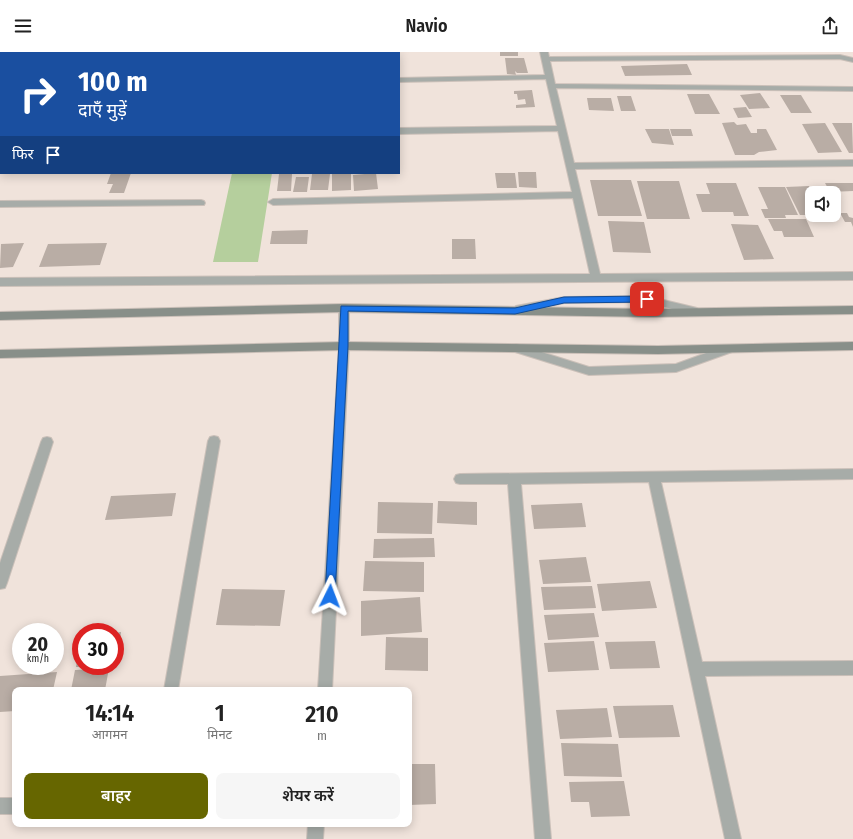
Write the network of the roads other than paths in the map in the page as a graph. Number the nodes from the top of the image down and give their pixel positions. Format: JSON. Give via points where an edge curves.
{"nodes":[{"id":1,"x":545,"y":55,"type":"edge"},
{"id":2,"x":853,"y":60,"type":"edge"},
{"id":3,"x":550,"y":77,"type":"junction"},
{"id":4,"x":400,"y":80,"type":"edge"},
{"id":5,"x":552,"y":86,"type":"junction"},
{"id":6,"x":853,"y":89,"type":"edge"},
{"id":7,"x":561,"y":128,"type":"junction"},
{"id":8,"x":400,"y":131,"type":"edge"},
{"id":9,"x":853,"y":163,"type":"edge"},
{"id":10,"x":570,"y":166,"type":"junction"},
{"id":11,"x":577,"y":195,"type":"junction"},
{"id":12,"x":273,"y":202,"type":"dead end"},
{"id":13,"x":201,"y":203,"type":"dead end"},
{"id":14,"x":0,"y":204,"type":"edge"},
{"id":15,"x":853,"y":276,"type":"edge"},
{"id":16,"x":596,"y":278,"type":"junction"},
{"id":17,"x":0,"y":282,"type":"edge"},
{"id":18,"x":344,"y":308,"type":"junction"},
{"id":19,"x":853,"y":310,"type":"edge"},
{"id":20,"x":0,"y":316,"type":"edge"},
{"id":21,"x":344,"y":346,"type":"junction"},
{"id":22,"x":853,"y":346,"type":"edge"},
{"id":23,"x":516,"y":348,"type":"junction"},
{"id":24,"x":728,"y":349,"type":"junction"},
{"id":25,"x":0,"y":354,"type":"edge"},
{"id":26,"x":214,"y":441,"type":"dead end"},
{"id":27,"x":47,"y":442,"type":"dead end"},
{"id":28,"x":853,"y":474,"type":"edge"},
{"id":29,"x":654,"y":477,"type":"junction"},
{"id":30,"x":514,"y":479,"type":"junction"},
{"id":31,"x":460,"y":480,"type":"dead end"},
{"id":32,"x":0,"y":583,"type":"edge"},
{"id":33,"x":853,"y":668,"type":"edge"},
{"id":34,"x":696,"y":669,"type":"junction"},
{"id":35,"x":172,"y":687,"type":"edge"},
{"id":36,"x":324,"y":687,"type":"edge"},
{"id":37,"x":0,"y":806,"type":"edge"},
{"id":38,"x":12,"y":806,"type":"edge"},
{"id":39,"x":316,"y":827,"type":"edge"},
{"id":40,"x":315,"y":839,"type":"edge"},
{"id":41,"x":543,"y":839,"type":"edge"},
{"id":42,"x":733,"y":839,"type":"edge"}],
"edges":[{"from":1,"to":2,"type":"street","via":[[840,56]]},
{"from":1,"to":3,"type":"street"},
{"from":3,"to":4,"type":"street"},
{"from":3,"to":5,"type":"street"},
{"from":5,"to":6,"type":"street"},
{"from":5,"to":7,"type":"street"},
{"from":7,"to":8,"type":"street"},
{"from":7,"to":10,"type":"street"},
{"from":9,"to":10,"type":"street"},
{"from":10,"to":11,"type":"street"},
{"from":11,"to":12,"type":"street"},
{"from":11,"to":16,"type":"street"},
{"from":13,"to":14,"type":"lane"},
{"from":15,"to":16,"type":"street"},
{"from":16,"to":17,"type":"street"},
{"from":18,"to":19,"type":"street","via":[[699,312]]},
{"from":18,"to":20,"type":"street"},
{"from":18,"to":21,"type":"street"},
{"from":21,"to":23,"type":"street"},
{"from":21,"to":25,"type":"street"},
{"from":21,"to":36,"type":"street"},
{"from":22,"to":24,"type":"street"},
{"from":23,"to":24,"type":"street"},
{"from":23,"to":24,"type":"lane","via":[[589,371],[676,368]]},
{"from":26,"to":35,"type":"street"},
{"from":27,"to":32,"type":"street"},
{"from":28,"to":29,"type":"street"},
{"from":29,"to":30,"type":"street"},
{"from":29,"to":34,"type":"street"},
{"from":30,"to":31,"type":"street"},
{"from":30,"to":41,"type":"street"},
{"from":33,"to":34,"type":"street"},
{"from":34,"to":42,"type":"street"},
{"from":37,"to":38,"type":"street"},
{"from":39,"to":40,"type":"street"}]}
